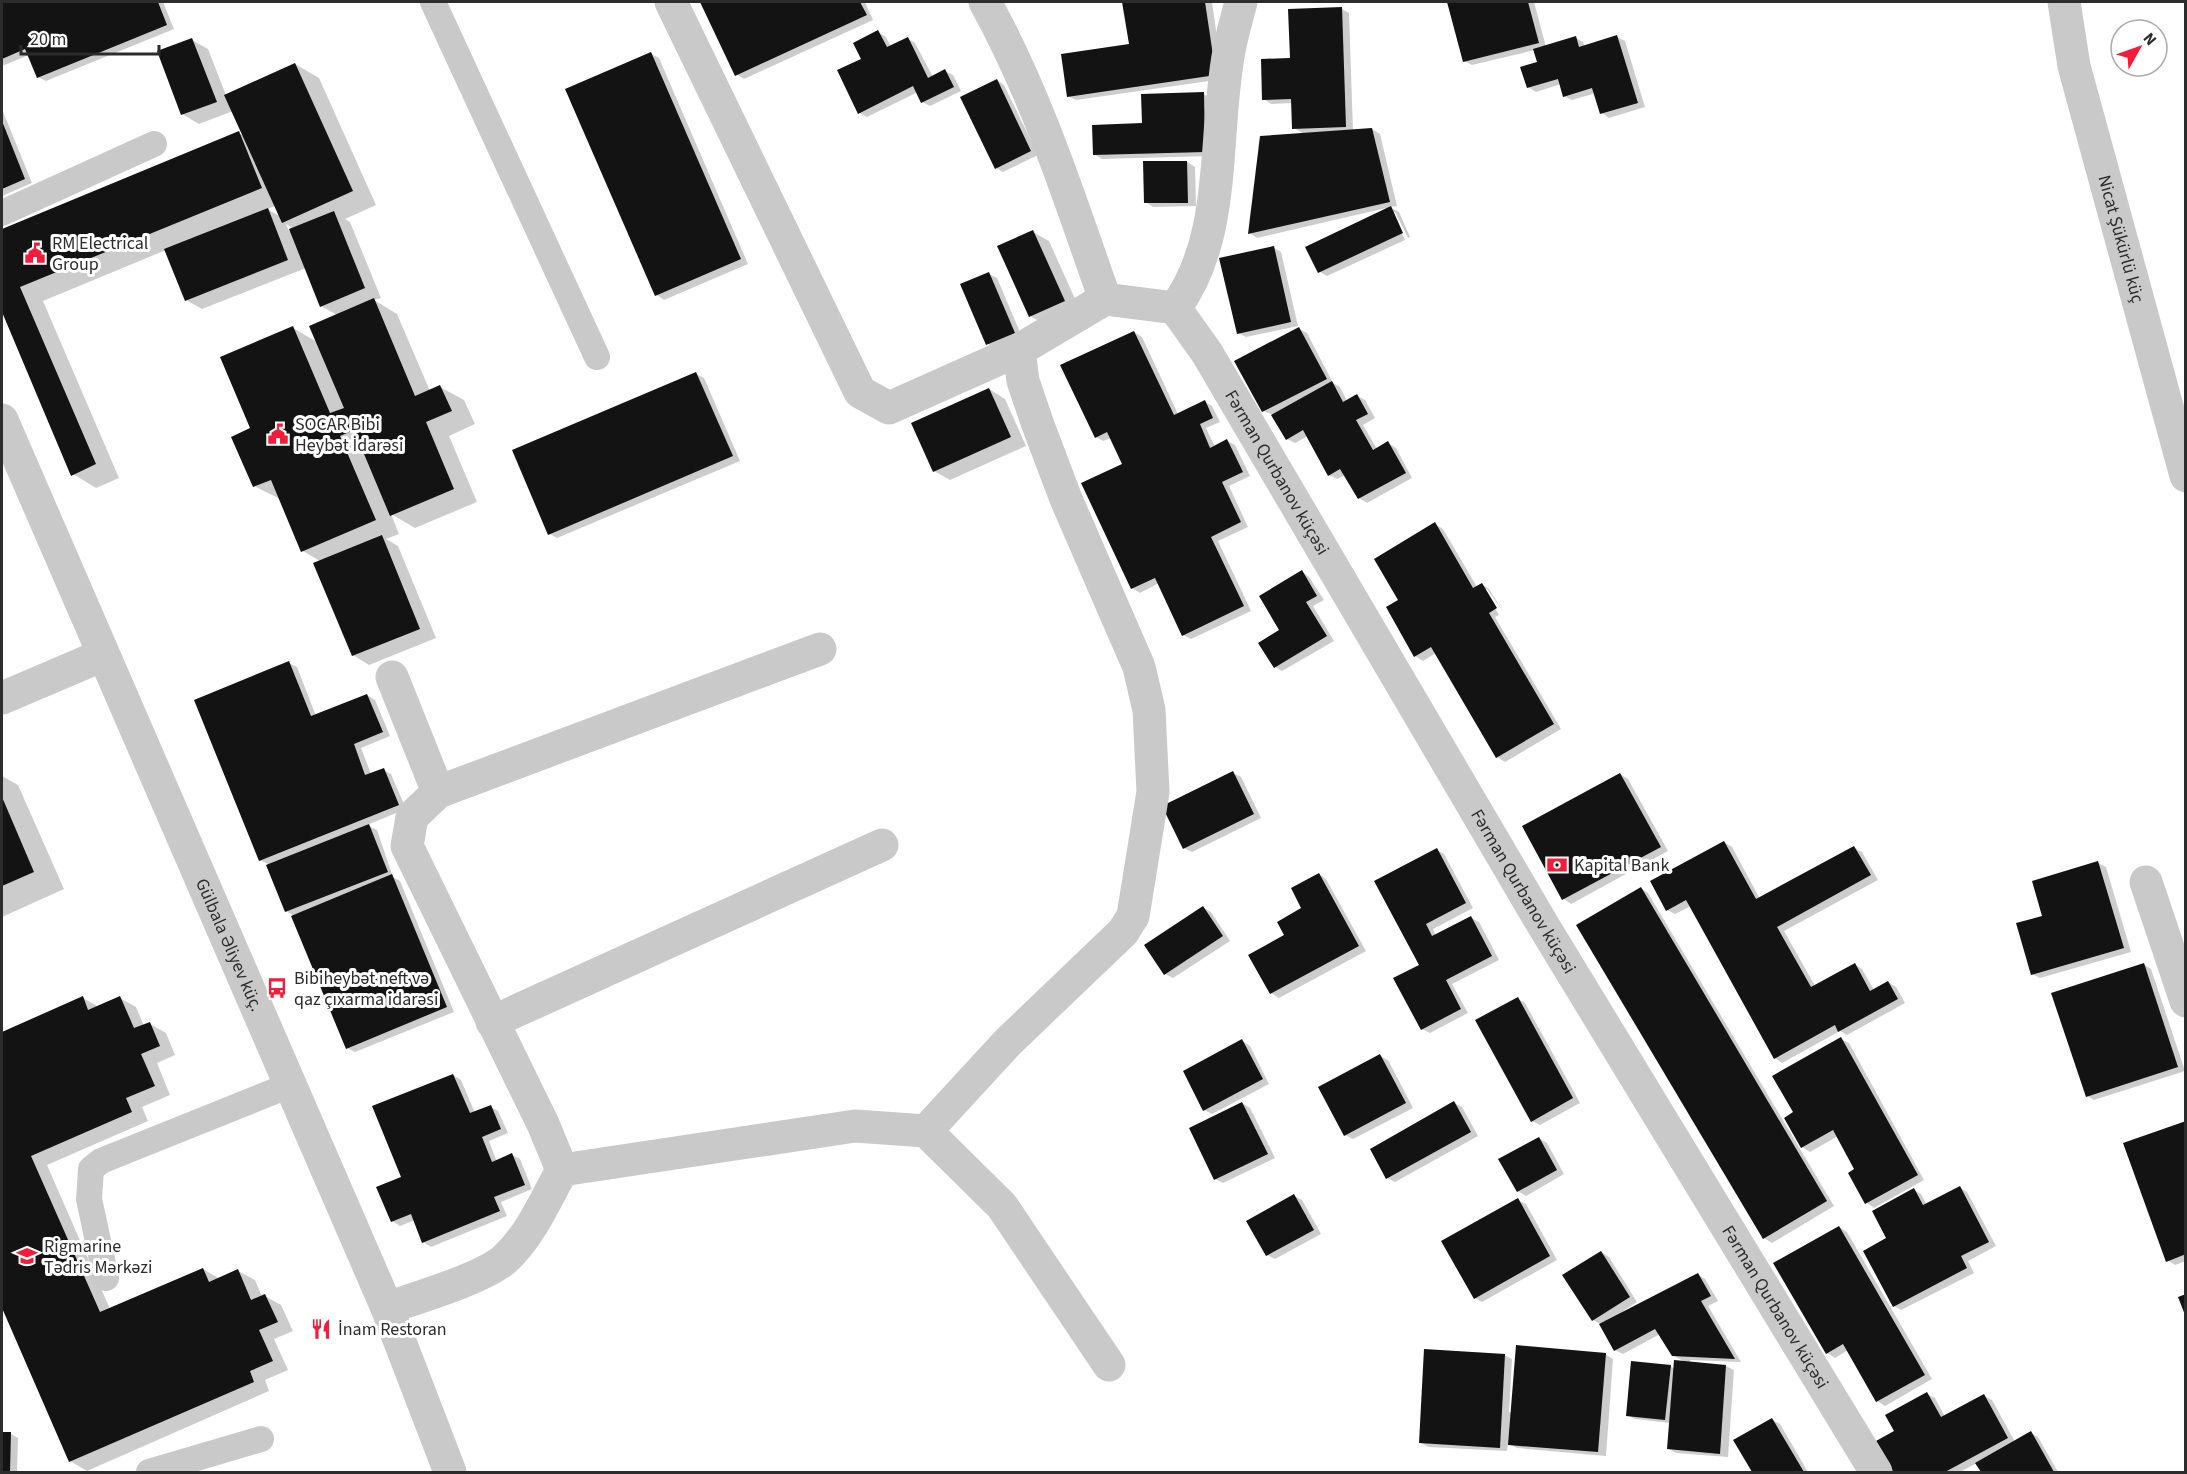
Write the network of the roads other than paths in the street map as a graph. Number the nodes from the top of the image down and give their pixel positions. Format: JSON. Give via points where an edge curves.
{"nodes":[{"id":1,"x":434,"y":2,"type":"edge"},
{"id":2,"x":671,"y":2,"type":"edge"},
{"id":3,"x":985,"y":2,"type":"edge"},
{"id":4,"x":1242,"y":2,"type":"edge"},
{"id":5,"x":2064,"y":2,"type":"edge"},
{"id":6,"x":154,"y":144,"type":"dead end"},
{"id":7,"x":2,"y":213,"type":"edge"},
{"id":8,"x":1105,"y":299,"type":"junction"},
{"id":9,"x":1175,"y":308,"type":"junction"},
{"id":10,"x":1020,"y":350,"type":"junction"},
{"id":11,"x":597,"y":357,"type":"dead end"},
{"id":12,"x":2,"y":420,"type":"edge"},
{"id":13,"x":2186,"y":476,"type":"edge"},
{"id":14,"x":820,"y":649,"type":"dead end"},
{"id":15,"x":103,"y":655,"type":"junction"},
{"id":16,"x":392,"y":677,"type":"dead end"},
{"id":17,"x":2,"y":698,"type":"edge"},
{"id":18,"x":438,"y":792,"type":"junction"},
{"id":19,"x":882,"y":845,"type":"dead end"},
{"id":20,"x":2146,"y":882,"type":"dead end"},
{"id":21,"x":2186,"y":1001,"type":"edge"},
{"id":22,"x":492,"y":1023,"type":"junction"},
{"id":23,"x":290,"y":1085,"type":"junction"},
{"id":24,"x":926,"y":1131,"type":"junction"},
{"id":25,"x":562,"y":1170,"type":"junction"},
{"id":26,"x":106,"y":1278,"type":"dead end"},
{"id":27,"x":387,"y":1308,"type":"junction"},
{"id":28,"x":1109,"y":1365,"type":"dead end"},
{"id":29,"x":261,"y":1439,"type":"dead end"},
{"id":30,"x":149,"y":1473,"type":"edge"},
{"id":31,"x":450,"y":1473,"type":"edge"},
{"id":32,"x":1876,"y":1473,"type":"edge"}],
"edges":[{"from":1,"to":11,"type":"lane"},
{"from":2,"to":10,"type":"street","via":[[860,392],[889,408]]},
{"from":3,"to":8,"type":"street","via":[[1041,118]]},
{"from":4,"to":9,"type":"street","via":[[1229,51],[1208,240],[1191,286]]},
{"from":5,"to":13,"type":"street","name":"Nicat Şükürlü küç","via":[[2074,66]]},
{"from":6,"to":7,"type":"lane"},
{"from":8,"to":9,"type":"street"},
{"from":8,"to":10,"type":"street"},
{"from":9,"to":32,"type":"street","name":"Fərman Qurbanov küçəsi","via":[[1207,353],[1543,926]]},
{"from":10,"to":24,"type":"street","via":[[1023,381],[1066,499],[1139,667],[1149,710],[1152,792],[1134,916],[1123,932],[1008,1042]]},
{"from":12,"to":15,"type":"street","name":"Gülbala Əliyev küç."},
{"from":14,"to":18,"type":"street"},
{"from":15,"to":17,"type":"street"},
{"from":15,"to":23,"type":"street","name":"Gülbala Əliyev küç."},
{"from":16,"to":18,"type":"street"},
{"from":18,"to":22,"type":"street","via":[[412,817],[407,846]]},
{"from":19,"to":22,"type":"street"},
{"from":20,"to":21,"type":"street"},
{"from":22,"to":25,"type":"street"},
{"from":23,"to":26,"type":"lane","via":[[101,1161],[91,1169],[90,1199]]},
{"from":23,"to":27,"type":"street","name":"Gülbala Əliyev küç."},
{"from":24,"to":25,"type":"street","via":[[855,1126]]},
{"from":24,"to":28,"type":"street","via":[[1002,1206]]},
{"from":25,"to":27,"type":"street","via":[[530,1228],[505,1260],[438,1291]]},
{"from":27,"to":31,"type":"street","name":"Gülbala Əliyev küç."},
{"from":29,"to":30,"type":"lane"}]}
